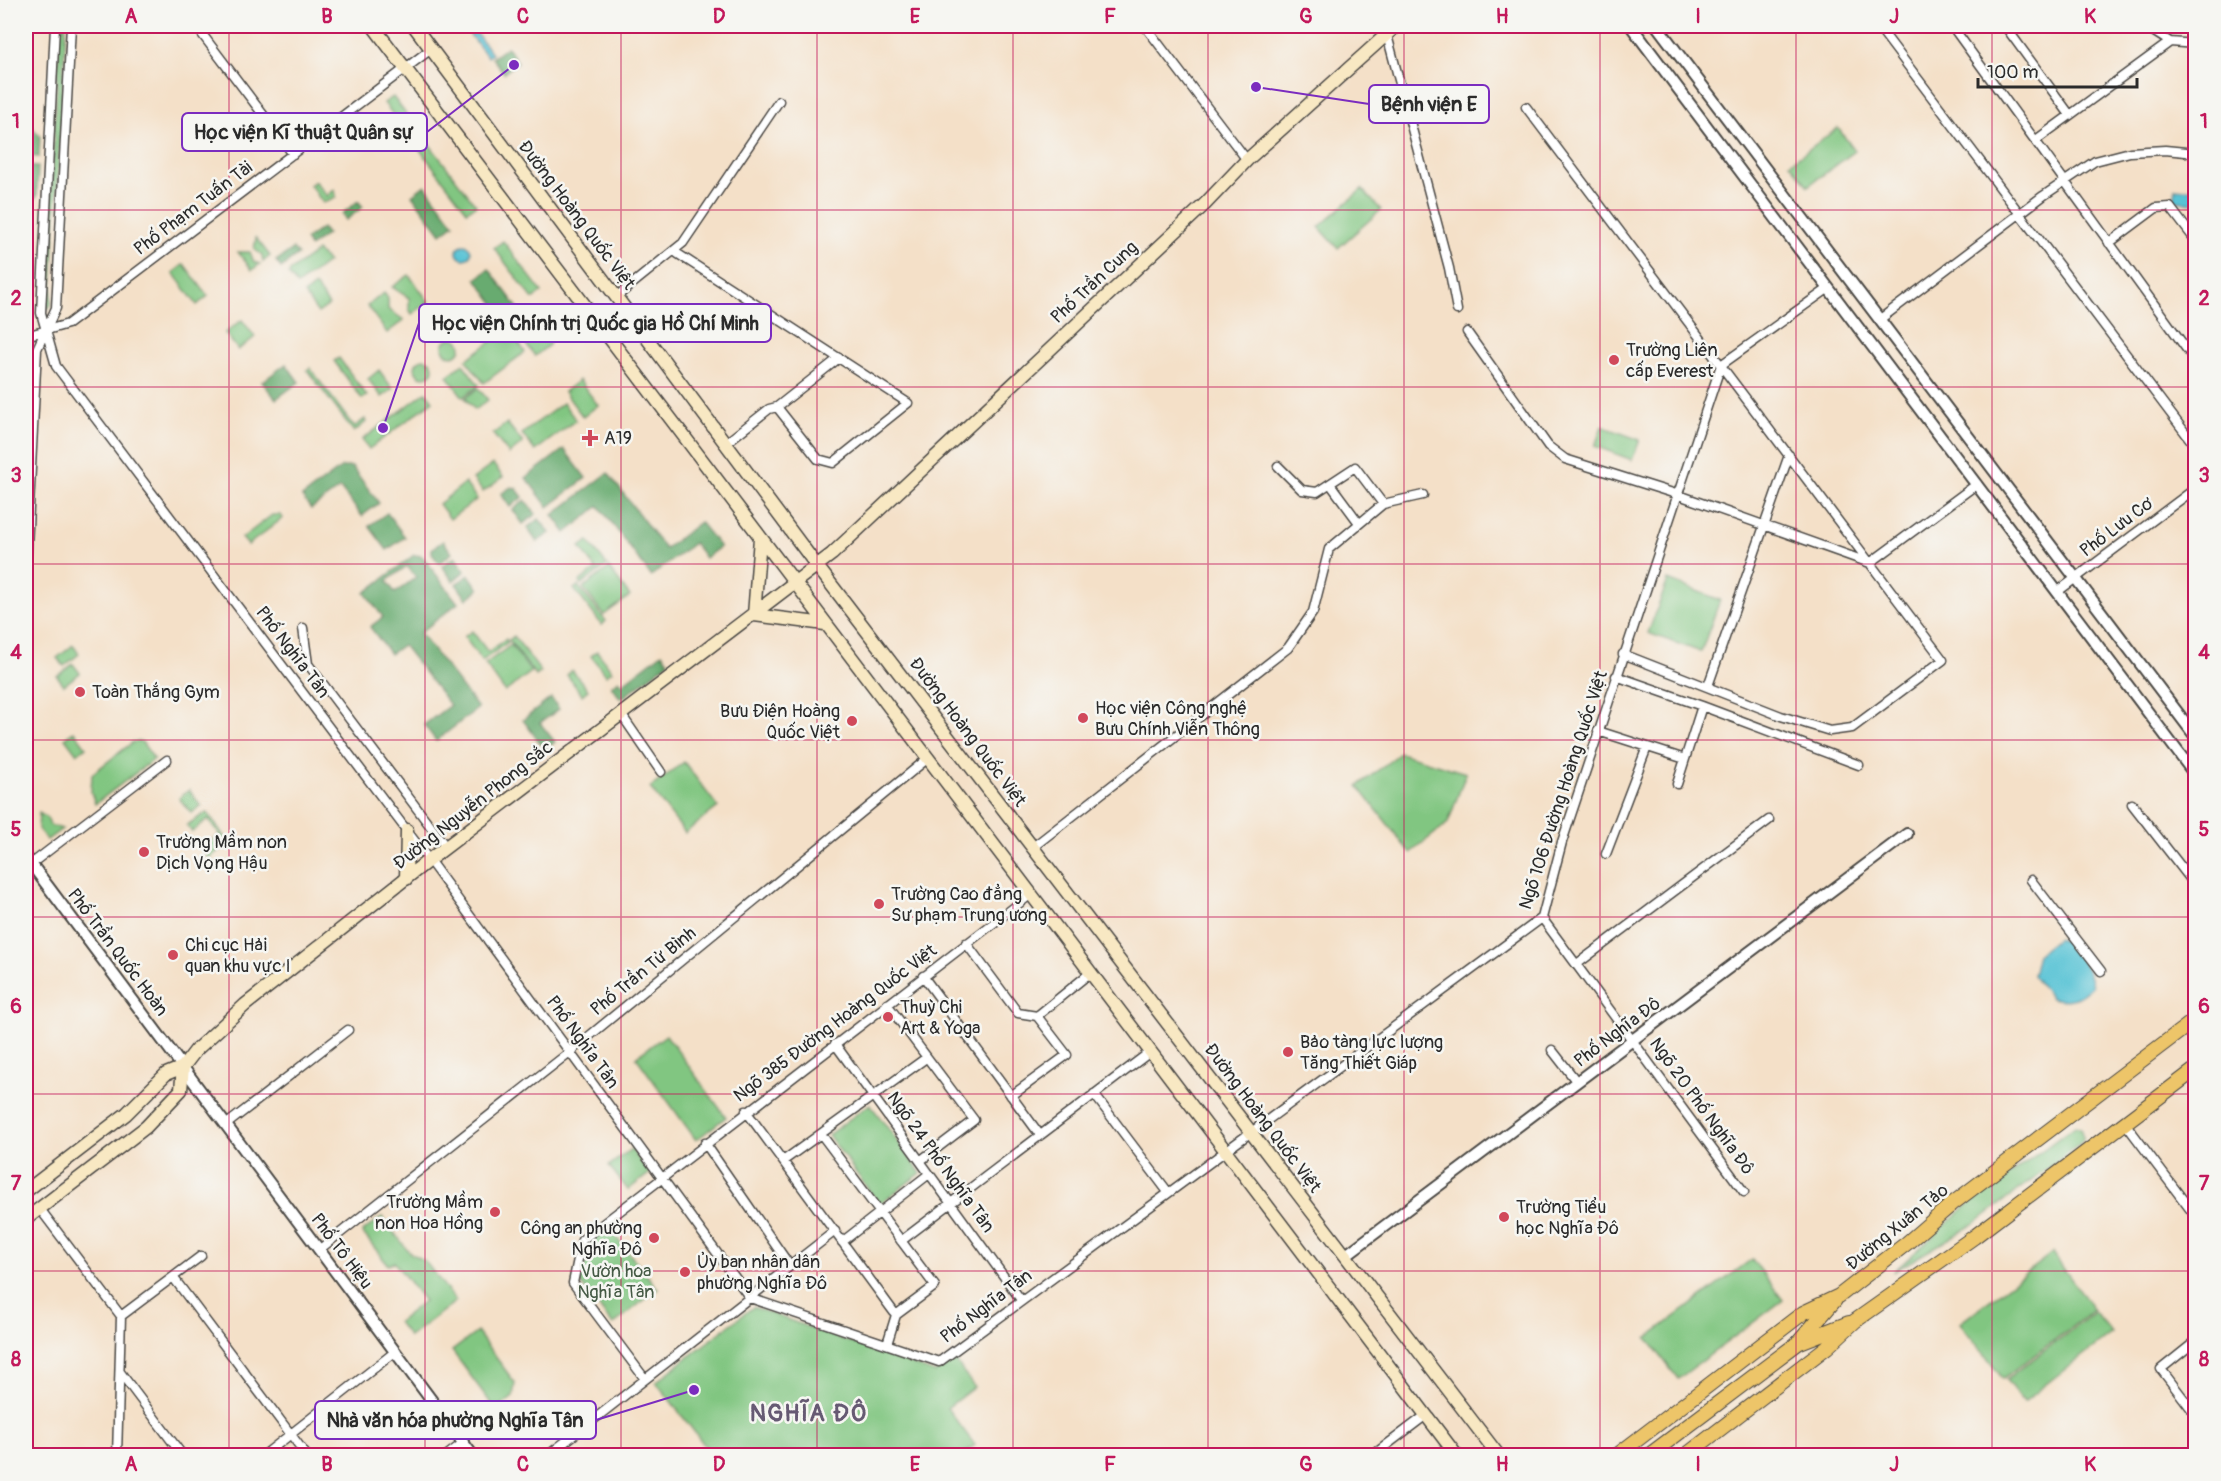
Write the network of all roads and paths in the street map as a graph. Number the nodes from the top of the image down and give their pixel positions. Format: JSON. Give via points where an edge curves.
{"nodes":[{"id":1,"x":55,"y":26,"type":"edge"},
{"id":2,"x":71,"y":26,"type":"edge"},
{"id":3,"x":196,"y":26,"type":"edge"},
{"id":4,"x":373,"y":26,"type":"edge"},
{"id":5,"x":414,"y":26,"type":"edge"},
{"id":6,"x":1145,"y":26,"type":"edge"},
{"id":7,"x":1396,"y":26,"type":"edge"},
{"id":8,"x":1631,"y":26,"type":"edge"},
{"id":9,"x":1657,"y":26,"type":"edge"},
{"id":10,"x":1878,"y":26,"type":"edge"},
{"id":11,"x":1952,"y":26,"type":"edge"},
{"id":12,"x":2005,"y":26,"type":"edge"},
{"id":13,"x":2145,"y":26,"type":"edge"},
{"id":14,"x":1387,"y":35,"type":"junction"},
{"id":15,"x":2170,"y":42,"type":"junction"},
{"id":16,"x":2196,"y":44,"type":"edge"},
{"id":17,"x":431,"y":49,"type":"junction"},
{"id":18,"x":406,"y":68,"type":"junction"},
{"id":19,"x":779,"y":102,"type":"dead end"},
{"id":20,"x":1526,"y":107,"type":"dead end"},
{"id":21,"x":2070,"y":115,"type":"junction"},
{"id":22,"x":2036,"y":140,"type":"junction"},
{"id":23,"x":2196,"y":153,"type":"edge"},
{"id":24,"x":293,"y":154,"type":"junction"},
{"id":25,"x":1247,"y":160,"type":"junction"},
{"id":26,"x":2066,"y":180,"type":"junction"},
{"id":27,"x":2019,"y":214,"type":"junction"},
{"id":28,"x":2194,"y":236,"type":"edge"},
{"id":29,"x":2109,"y":243,"type":"junction"},
{"id":30,"x":678,"y":254,"type":"dead end"},
{"id":31,"x":1830,"y":288,"type":"junction"},
{"id":32,"x":616,"y":297,"type":"junction"},
{"id":33,"x":1456,"y":310,"type":"dead end"},
{"id":34,"x":1879,"y":320,"type":"junction"},
{"id":35,"x":1467,"y":332,"type":"dead end"},
{"id":36,"x":45,"y":333,"type":"junction"},
{"id":37,"x":26,"y":336,"type":"edge"},
{"id":38,"x":839,"y":358,"type":"junction"},
{"id":39,"x":2196,"y":362,"type":"edge"},
{"id":40,"x":1721,"y":365,"type":"junction"},
{"id":41,"x":777,"y":408,"type":"junction"},
{"id":42,"x":726,"y":443,"type":"junction"},
{"id":43,"x":2196,"y":447,"type":"edge"},
{"id":44,"x":1789,"y":455,"type":"junction"},
{"id":45,"x":1278,"y":466,"type":"dead end"},
{"id":46,"x":28,"y":479,"type":"edge"},
{"id":47,"x":1977,"y":484,"type":"junction"},
{"id":48,"x":1331,"y":485,"type":"junction"},
{"id":49,"x":2196,"y":488,"type":"edge"},
{"id":50,"x":1676,"y":494,"type":"junction"},
{"id":51,"x":1423,"y":495,"type":"dead end"},
{"id":52,"x":1383,"y":504,"type":"junction"},
{"id":53,"x":1359,"y":523,"type":"junction"},
{"id":54,"x":1763,"y":526,"type":"junction"},
{"id":55,"x":27,"y":535,"type":"edge"},
{"id":56,"x":760,"y":538,"type":"junction"},
{"id":57,"x":1870,"y":563,"type":"junction"},
{"id":58,"x":817,"y":566,"type":"junction"},
{"id":59,"x":26,"y":567,"type":"edge"},
{"id":60,"x":2075,"y":578,"type":"junction"},
{"id":61,"x":794,"y":584,"type":"junction"},
{"id":62,"x":2057,"y":592,"type":"junction"},
{"id":63,"x":754,"y":615,"type":"junction"},
{"id":64,"x":825,"y":624,"type":"junction"},
{"id":65,"x":303,"y":628,"type":"dead end"},
{"id":66,"x":1623,"y":654,"type":"junction"},
{"id":67,"x":1616,"y":676,"type":"junction"},
{"id":68,"x":1708,"y":686,"type":"junction"},
{"id":69,"x":1702,"y":706,"type":"junction"},
{"id":70,"x":621,"y":714,"type":"junction"},
{"id":71,"x":1598,"y":731,"type":"junction"},
{"id":72,"x":2196,"y":737,"type":"edge"},
{"id":73,"x":1647,"y":747,"type":"junction"},
{"id":74,"x":927,"y":759,"type":"junction"},
{"id":75,"x":1685,"y":759,"type":"junction"},
{"id":76,"x":167,"y":760,"type":"dead end"},
{"id":77,"x":1859,"y":765,"type":"dead end"},
{"id":78,"x":661,"y":772,"type":"dead end"},
{"id":79,"x":2196,"y":776,"type":"edge"},
{"id":80,"x":1677,"y":784,"type":"dead end"},
{"id":81,"x":2132,"y":804,"type":"dead end"},
{"id":82,"x":1769,"y":820,"type":"dead end"},
{"id":83,"x":407,"y":830,"type":"junction"},
{"id":84,"x":1907,"y":834,"type":"dead end"},
{"id":85,"x":446,"y":847,"type":"junction"},
{"id":86,"x":1033,"y":847,"type":"junction"},
{"id":87,"x":1606,"y":854,"type":"dead end"},
{"id":88,"x":429,"y":860,"type":"junction"},
{"id":89,"x":28,"y":861,"type":"edge"},
{"id":90,"x":406,"y":879,"type":"junction"},
{"id":91,"x":2031,"y":880,"type":"dead end"},
{"id":92,"x":2196,"y":886,"type":"edge"},
{"id":93,"x":1030,"y":895,"type":"junction"},
{"id":94,"x":1542,"y":918,"type":"junction"},
{"id":95,"x":966,"y":943,"type":"junction"},
{"id":96,"x":1577,"y":964,"type":"junction"},
{"id":97,"x":2101,"y":971,"type":"dead end"},
{"id":98,"x":1090,"y":973,"type":"junction"},
{"id":99,"x":923,"y":976,"type":"junction"},
{"id":100,"x":886,"y":1004,"type":"junction"},
{"id":101,"x":1037,"y":1016,"type":"junction"},
{"id":102,"x":2196,"y":1018,"type":"edge"},
{"id":103,"x":348,"y":1030,"type":"dead end"},
{"id":104,"x":1633,"y":1040,"type":"junction"},
{"id":105,"x":835,"y":1044,"type":"junction"},
{"id":106,"x":1552,"y":1050,"type":"dead end"},
{"id":107,"x":571,"y":1051,"type":"junction"},
{"id":108,"x":1150,"y":1052,"type":"junction"},
{"id":109,"x":926,"y":1058,"type":"junction"},
{"id":110,"x":183,"y":1067,"type":"junction"},
{"id":111,"x":2196,"y":1070,"type":"edge"},
{"id":112,"x":1577,"y":1082,"type":"junction"},
{"id":113,"x":1094,"y":1094,"type":"junction"},
{"id":114,"x":1011,"y":1096,"type":"junction"},
{"id":115,"x":873,"y":1097,"type":"junction"},
{"id":116,"x":132,"y":1109,"type":"junction"},
{"id":117,"x":747,"y":1111,"type":"junction"},
{"id":118,"x":2125,"y":1123,"type":"junction"},
{"id":119,"x":226,"y":1124,"type":"junction"},
{"id":120,"x":146,"y":1127,"type":"junction"},
{"id":121,"x":1251,"y":1132,"type":"junction"},
{"id":122,"x":821,"y":1134,"type":"junction"},
{"id":123,"x":1040,"y":1135,"type":"junction"},
{"id":124,"x":705,"y":1143,"type":"junction"},
{"id":125,"x":1226,"y":1151,"type":"junction"},
{"id":126,"x":783,"y":1161,"type":"junction"},
{"id":127,"x":920,"y":1161,"type":"junction"},
{"id":128,"x":929,"y":1174,"type":"junction"},
{"id":129,"x":660,"y":1177,"type":"junction"},
{"id":130,"x":26,"y":1191,"type":"edge"},
{"id":131,"x":1168,"y":1192,"type":"junction"},
{"id":132,"x":1744,"y":1192,"type":"dead end"},
{"id":133,"x":951,"y":1203,"type":"junction"},
{"id":134,"x":40,"y":1209,"type":"junction"},
{"id":135,"x":880,"y":1212,"type":"junction"},
{"id":136,"x":2196,"y":1217,"type":"edge"},
{"id":137,"x":26,"y":1220,"type":"edge"},
{"id":138,"x":834,"y":1231,"type":"junction"},
{"id":139,"x":901,"y":1241,"type":"junction"},
{"id":140,"x":842,"y":1242,"type":"junction"},
{"id":141,"x":320,"y":1249,"type":"junction"},
{"id":142,"x":201,"y":1256,"type":"dead end"},
{"id":143,"x":1346,"y":1256,"type":"junction"},
{"id":144,"x":790,"y":1266,"type":"junction"},
{"id":145,"x":173,"y":1277,"type":"junction"},
{"id":146,"x":1839,"y":1296,"type":"junction"},
{"id":147,"x":750,"y":1298,"type":"junction"},
{"id":148,"x":1021,"y":1300,"type":"junction"},
{"id":149,"x":896,"y":1315,"type":"junction"},
{"id":150,"x":122,"y":1316,"type":"junction"},
{"id":151,"x":1855,"y":1321,"type":"junction"},
{"id":152,"x":2196,"y":1341,"type":"edge"},
{"id":153,"x":1798,"y":1343,"type":"junction"},
{"id":154,"x":887,"y":1344,"type":"junction"},
{"id":155,"x":396,"y":1351,"type":"junction"},
{"id":156,"x":120,"y":1372,"type":"junction"},
{"id":157,"x":645,"y":1379,"type":"junction"},
{"id":158,"x":1426,"y":1415,"type":"junction"},
{"id":159,"x":2196,"y":1415,"type":"edge"},
{"id":160,"x":291,"y":1434,"type":"junction"},
{"id":161,"x":463,"y":1443,"type":"junction"},
{"id":162,"x":117,"y":1455,"type":"edge"},
{"id":163,"x":183,"y":1455,"type":"edge"},
{"id":164,"x":262,"y":1455,"type":"edge"},
{"id":165,"x":307,"y":1455,"type":"edge"},
{"id":166,"x":446,"y":1455,"type":"edge"},
{"id":167,"x":473,"y":1455,"type":"edge"},
{"id":168,"x":547,"y":1455,"type":"edge"},
{"id":169,"x":1372,"y":1455,"type":"edge"},
{"id":170,"x":1457,"y":1455,"type":"edge"},
{"id":171,"x":1498,"y":1455,"type":"edge"},
{"id":172,"x":1616,"y":1455,"type":"edge"},
{"id":173,"x":1648,"y":1455,"type":"edge"},
{"id":174,"x":1685,"y":1455,"type":"edge"}],
"edges":[{"from":1,"to":36,"type":"street","name":"Phố Nghĩa Tân","via":[[40,313]]},
{"from":2,"to":36,"type":"street","via":[[56,308]]},
{"from":3,"to":24,"type":"street"},
{"from":4,"to":18,"type":"main road"},
{"from":5,"to":17,"type":"main road","name":"Đường Hoàng Quốc Việt"},
{"from":6,"to":25,"type":"street"},
{"from":7,"to":14,"type":"main road","name":"Phố Trần Cung"},
{"from":8,"to":31,"type":"street"},
{"from":9,"to":34,"type":"street"},
{"from":10,"to":27,"type":"street"},
{"from":11,"to":22,"type":"street"},
{"from":12,"to":21,"type":"street"},
{"from":13,"to":15,"type":"street"},
{"from":14,"to":25,"type":"main road","name":"Phố Trần Cung"},
{"from":14,"to":33,"type":"street","via":[[1449,268]]},
{"from":15,"to":16,"type":"street"},
{"from":15,"to":21,"type":"street"},
{"from":17,"to":18,"type":"street","name":"Phố Phạm Tuấn Tài"},
{"from":17,"to":32,"type":"main road","name":"Đường Hoàng Quốc Việt"},
{"from":18,"to":24,"type":"street","name":"Phố Phạm Tuấn Tài"},
{"from":18,"to":56,"type":"main road"},
{"from":19,"to":32,"type":"street","via":[[683,243]]},
{"from":20,"to":40,"type":"street"},
{"from":21,"to":22,"type":"street"},
{"from":22,"to":26,"type":"street"},
{"from":23,"to":26,"type":"street","via":[[2130,152],[2095,161]]},
{"from":24,"to":36,"type":"street","name":"Phố Phạm Tuấn Tài","via":[[68,324]]},
{"from":25,"to":58,"type":"main road","name":"Phố Trần Cung","via":[[1205,204]]},
{"from":26,"to":27,"type":"street"},
{"from":26,"to":29,"type":"street"},
{"from":27,"to":34,"type":"street"},
{"from":27,"to":43,"type":"street"},
{"from":28,"to":29,"type":"street","via":[[2170,207],[2156,208]]},
{"from":29,"to":39,"type":"street"},
{"from":30,"to":38,"type":"street"},
{"from":31,"to":40,"type":"street"},
{"from":31,"to":47,"type":"street"},
{"from":32,"to":42,"type":"main road","name":"Đường Hoàng Quốc Việt"},
{"from":34,"to":60,"type":"street"},
{"from":35,"to":50,"type":"street","via":[[1548,446],[1565,459]]},
{"from":36,"to":37,"type":"street","name":"Phố Phạm Tuấn Tài"},
{"from":36,"to":46,"type":"street","via":[[37,349]]},
{"from":36,"to":83,"type":"street","name":"Phố Nghĩa Tân","via":[[56,366]]},
{"from":38,"to":41,"type":"street"},
{"from":38,"to":41,"type":"street","via":[[908,403],[833,463],[818,459]]},
{"from":40,"to":44,"type":"street"},
{"from":40,"to":50,"type":"street","name":"Ngõ 106 Đường Hoàng Quốc Việt"},
{"from":41,"to":42,"type":"street","via":[[769,409]]},
{"from":42,"to":58,"type":"main road","name":"Đường Hoàng Quốc Việt"},
{"from":44,"to":54,"type":"street"},
{"from":44,"to":57,"type":"street"},
{"from":45,"to":48,"type":"street","via":[[1302,490],[1317,492]]},
{"from":46,"to":55,"type":"street"},
{"from":47,"to":57,"type":"street"},
{"from":47,"to":62,"type":"street"},
{"from":48,"to":52,"type":"street","via":[[1355,467]]},
{"from":48,"to":53,"type":"street"},
{"from":49,"to":60,"type":"street","name":"Phố Lưu Cơ"},
{"from":50,"to":54,"type":"street"},
{"from":50,"to":66,"type":"street","name":"Ngõ 106 Đường Hoàng Quốc Việt"},
{"from":51,"to":52,"type":"street"},
{"from":52,"to":53,"type":"street"},
{"from":53,"to":86,"type":"street","via":[[1329,549],[1313,612],[1288,648]]},
{"from":54,"to":57,"type":"street"},
{"from":54,"to":68,"type":"street"},
{"from":55,"to":59,"type":"street"},
{"from":56,"to":61,"type":"main road"},
{"from":56,"to":63,"type":"main road"},
{"from":57,"to":68,"type":"street","via":[[1943,660],[1876,713],[1852,728],[1830,731]]},
{"from":58,"to":61,"type":"main road","name":"Phố Trần Cung"},
{"from":58,"to":86,"type":"main road","name":"Đường Hoàng Quốc Việt"},
{"from":60,"to":62,"type":"street","name":"Phố Lưu Cơ"},
{"from":60,"to":72,"type":"street"},
{"from":61,"to":63,"type":"main road","name":"Đường Nguyễn Phong Sắc"},
{"from":61,"to":64,"type":"main road"},
{"from":62,"to":79,"type":"street"},
{"from":63,"to":64,"type":"main road"},
{"from":63,"to":70,"type":"main road","name":"Đường Nguyễn Phong Sắc"},
{"from":64,"to":74,"type":"main road"},
{"from":65,"to":85,"type":"street","via":[[308,664]]},
{"from":66,"to":67,"type":"street","name":"Ngõ 106 Đường Hoàng Quốc Việt"},
{"from":66,"to":68,"type":"street"},
{"from":67,"to":69,"type":"street"},
{"from":67,"to":71,"type":"street","name":"Ngõ 106 Đường Hoàng Quốc Việt"},
{"from":69,"to":75,"type":"street"},
{"from":69,"to":77,"type":"street"},
{"from":70,"to":78,"type":"street"},
{"from":70,"to":85,"type":"main road","name":"Đường Nguyễn Phong Sắc"},
{"from":71,"to":73,"type":"street"},
{"from":71,"to":94,"type":"street","name":"Ngõ 106 Đường Hoàng Quốc Việt"},
{"from":73,"to":75,"type":"street"},
{"from":73,"to":87,"type":"street"},
{"from":74,"to":93,"type":"main road"},
{"from":74,"to":107,"type":"street","name":"Phố Trần Tử Bình"},
{"from":75,"to":80,"type":"street"},
{"from":76,"to":89,"type":"street"},
{"from":81,"to":92,"type":"street"},
{"from":82,"to":96,"type":"street"},
{"from":83,"to":88,"type":"street","name":"Phố Nghĩa Tân"},
{"from":83,"to":90,"type":"main road"},
{"from":84,"to":104,"type":"street","name":"Phố Nghĩa Đô"},
{"from":85,"to":88,"type":"main road","name":"Đường Nguyễn Phong Sắc"},
{"from":86,"to":121,"type":"main road","name":"Đường Hoàng Quốc Việt"},
{"from":88,"to":90,"type":"main road","name":"Đường Nguyễn Phong Sắc"},
{"from":88,"to":107,"type":"street","name":"Phố Nghĩa Tân"},
{"from":89,"to":110,"type":"street","name":"Phố Trần Quốc Hoàn"},
{"from":90,"to":110,"type":"main road","name":"Đường Nguyễn Phong Sắc","via":[[246,1005]]},
{"from":91,"to":97,"type":"street"},
{"from":93,"to":95,"type":"street","name":"Ngõ 385 Đường Hoàng Quốc Việt"},
{"from":93,"to":98,"type":"main road"},
{"from":94,"to":96,"type":"street","name":"Ngõ 20 Phố Nghĩa Đô"},
{"from":94,"to":121,"type":"street","name":"Ngõ 106 Đường Hoàng Quốc Việt"},
{"from":95,"to":99,"type":"street","name":"Ngõ 385 Đường Hoàng Quốc Việt"},
{"from":95,"to":101,"type":"street","via":[[1018,1013]]},
{"from":96,"to":104,"type":"street","name":"Ngõ 20 Phố Nghĩa Đô"},
{"from":98,"to":101,"type":"street"},
{"from":98,"to":108,"type":"main road"},
{"from":99,"to":100,"type":"street","name":"Ngõ 385 Đường Hoàng Quốc Việt"},
{"from":99,"to":114,"type":"street"},
{"from":100,"to":105,"type":"street","name":"Ngõ 385 Đường Hoàng Quốc Việt"},
{"from":100,"to":109,"type":"street"},
{"from":101,"to":114,"type":"street","via":[[1067,1054]]},
{"from":102,"to":146,"type":"main road","name":"Đường Xuân Tảo","via":[[1952,1204]]},
{"from":103,"to":119,"type":"street"},
{"from":104,"to":112,"type":"street","name":"Phố Nghĩa Đô"},
{"from":104,"to":132,"type":"street","name":"Ngõ 20 Phố Nghĩa Đô"},
{"from":105,"to":115,"type":"street","name":"Ngõ 24 Phố Nghĩa Tân"},
{"from":105,"to":117,"type":"street","name":"Ngõ 385 Đường Hoàng Quốc Việt"},
{"from":106,"to":112,"type":"street"},
{"from":107,"to":129,"type":"street","name":"Phố Nghĩa Tân"},
{"from":107,"to":141,"type":"street","name":"Phố Trần Tử Bình"},
{"from":108,"to":113,"type":"street"},
{"from":108,"to":125,"type":"main road"},
{"from":109,"to":115,"type":"street"},
{"from":109,"to":127,"type":"street","via":[[974,1120]]},
{"from":110,"to":116,"type":"main road","name":"Đường Nguyễn Phong Sắc","via":[[166,1074]]},
{"from":110,"to":119,"type":"street","name":"Phố Tô Hiệu"},
{"from":110,"to":120,"type":"main road","name":"Đường Nguyễn Phong Sắc","via":[[181,1090]]},
{"from":111,"to":118,"type":"main road"},
{"from":112,"to":143,"type":"street","name":"Phố Nghĩa Đô"},
{"from":113,"to":123,"type":"street"},
{"from":113,"to":131,"type":"street"},
{"from":114,"to":123,"type":"street"},
{"from":115,"to":122,"type":"street"},
{"from":115,"to":127,"type":"street","name":"Ngõ 24 Phố Nghĩa Tân"},
{"from":116,"to":120,"type":"main road"},
{"from":116,"to":130,"type":"main road","name":"Đường Nguyễn Phong Sắc"},
{"from":117,"to":124,"type":"street","name":"Ngõ 385 Đường Hoàng Quốc Việt"},
{"from":117,"to":126,"type":"street"},
{"from":118,"to":136,"type":"street"},
{"from":118,"to":151,"type":"main road"},
{"from":119,"to":141,"type":"street","name":"Phố Tô Hiệu"},
{"from":120,"to":134,"type":"main road","name":"Đường Nguyễn Phong Sắc"},
{"from":121,"to":125,"type":"street","name":"Phố Nghĩa Tân"},
{"from":121,"to":143,"type":"main road","name":"Đường Hoàng Quốc Việt"},
{"from":122,"to":126,"type":"street"},
{"from":122,"to":135,"type":"street"},
{"from":123,"to":133,"type":"street"},
{"from":124,"to":129,"type":"street","name":"Ngõ 385 Đường Hoàng Quốc Việt"},
{"from":124,"to":144,"type":"street"},
{"from":125,"to":131,"type":"street","name":"Phố Nghĩa Tân"},
{"from":125,"to":158,"type":"main road"},
{"from":126,"to":138,"type":"street"},
{"from":127,"to":128,"type":"street","name":"Ngõ 24 Phố Nghĩa Tân"},
{"from":128,"to":133,"type":"street","name":"Ngõ 24 Phố Nghĩa Tân"},
{"from":128,"to":135,"type":"street"},
{"from":129,"to":147,"type":"street","name":"Phố Nghĩa Tân"},
{"from":129,"to":157,"type":"street","name":"Ngõ 385 Đường Hoàng Quốc Việt","via":[[582,1240],[573,1284]]},
{"from":131,"to":148,"type":"street","name":"Phố Nghĩa Tân"},
{"from":133,"to":139,"type":"street"},
{"from":133,"to":148,"type":"street","name":"Ngõ 24 Phố Nghĩa Tân"},
{"from":134,"to":137,"type":"main road","name":"Đường Nguyễn Phong Sắc"},
{"from":134,"to":150,"type":"street"},
{"from":135,"to":139,"type":"street"},
{"from":135,"to":140,"type":"street"},
{"from":138,"to":140,"type":"street"},
{"from":138,"to":144,"type":"street"},
{"from":139,"to":149,"type":"street","via":[[935,1286]]},
{"from":140,"to":149,"type":"street"},
{"from":141,"to":155,"type":"street","name":"Phố Tô Hiệu"},
{"from":142,"to":145,"type":"street"},
{"from":143,"to":171,"type":"main road","name":"Đường Hoàng Quốc Việt"},
{"from":144,"to":147,"type":"street"},
{"from":145,"to":150,"type":"street"},
{"from":145,"to":160,"type":"street"},
{"from":146,"to":153,"type":"main road"},
{"from":146,"to":172,"type":"main road","name":"Đường Xuân Tảo","via":[[1803,1313]]},
{"from":147,"to":154,"type":"street","name":"Phố Nghĩa Tân"},
{"from":147,"to":157,"type":"street"},
{"from":148,"to":154,"type":"street","name":"Phố Nghĩa Tân","via":[[939,1362]]},
{"from":149,"to":154,"type":"street"},
{"from":150,"to":156,"type":"street"},
{"from":151,"to":153,"type":"main road"},
{"from":151,"to":174,"type":"main road","via":[[1827,1347]]},
{"from":152,"to":159,"type":"street","via":[[2161,1369]]},
{"from":153,"to":173,"type":"main road"},
{"from":155,"to":160,"type":"street"},
{"from":155,"to":161,"type":"street","name":"Phố Tô Hiệu"},
{"from":156,"to":162,"type":"street"},
{"from":156,"to":163,"type":"street"},
{"from":157,"to":168,"type":"street"},
{"from":158,"to":169,"type":"street"},
{"from":158,"to":170,"type":"main road"},
{"from":160,"to":164,"type":"street"},
{"from":160,"to":165,"type":"street"},
{"from":161,"to":166,"type":"street"},
{"from":161,"to":167,"type":"street","name":"Phố Tô Hiệu"}]}
